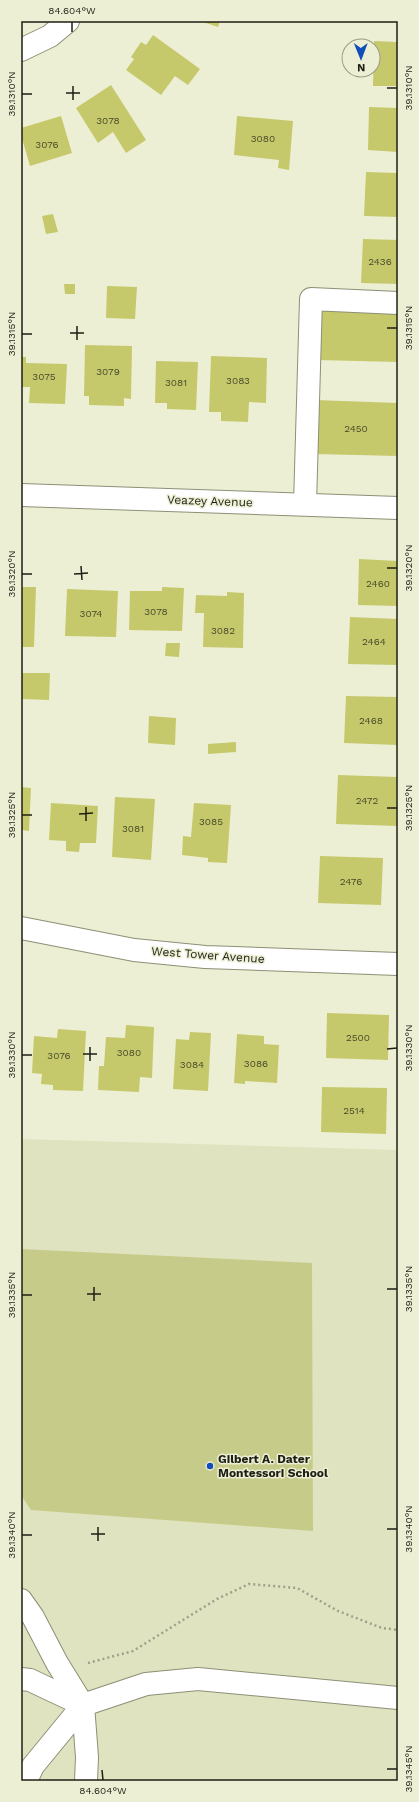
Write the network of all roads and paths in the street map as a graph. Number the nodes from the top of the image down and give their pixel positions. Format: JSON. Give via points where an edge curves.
{"nodes":[{"id":1,"x":68,"y":21,"type":"edge"},
{"id":2,"x":21,"y":50,"type":"edge"},
{"id":3,"x":398,"y":303,"type":"edge"},
{"id":4,"x":21,"y":495,"type":"edge"},
{"id":5,"x":305,"y":504,"type":"junction"},
{"id":6,"x":398,"y":508,"type":"edge"},
{"id":7,"x":21,"y":928,"type":"edge"},
{"id":8,"x":398,"y":964,"type":"edge"},
{"id":9,"x":21,"y":1600,"type":"edge"},
{"id":10,"x":398,"y":1630,"type":"edge"},
{"id":11,"x":83,"y":1664,"type":"dead end"},
{"id":12,"x":21,"y":1679,"type":"edge"},
{"id":13,"x":398,"y":1698,"type":"edge"},
{"id":14,"x":83,"y":1705,"type":"junction"},
{"id":15,"x":26,"y":1781,"type":"edge"},
{"id":16,"x":86,"y":1781,"type":"edge"}],
"edges":[{"from":1,"to":2,"type":"street","via":[[50,36]]},
{"from":3,"to":5,"type":"street","via":[[310,300]]},
{"from":4,"to":5,"type":"street","name":"Veazey Avenue"},
{"from":5,"to":6,"type":"street","name":"Veazey Avenue"},
{"from":7,"to":8,"type":"street","name":"West Tower Avenue","via":[[134,950],[189,956]]},
{"from":9,"to":14,"type":"street"},
{"from":10,"to":11,"type":"path","via":[[382,1628],[338,1611],[297,1588],[249,1584],[217,1599],[133,1651]]},
{"from":12,"to":14,"type":"street","via":[[30,1680]]},
{"from":13,"to":14,"type":"street","via":[[198,1679],[146,1684]]},
{"from":14,"to":15,"type":"street","via":[[33,1766]]},
{"from":14,"to":16,"type":"street"}]}
